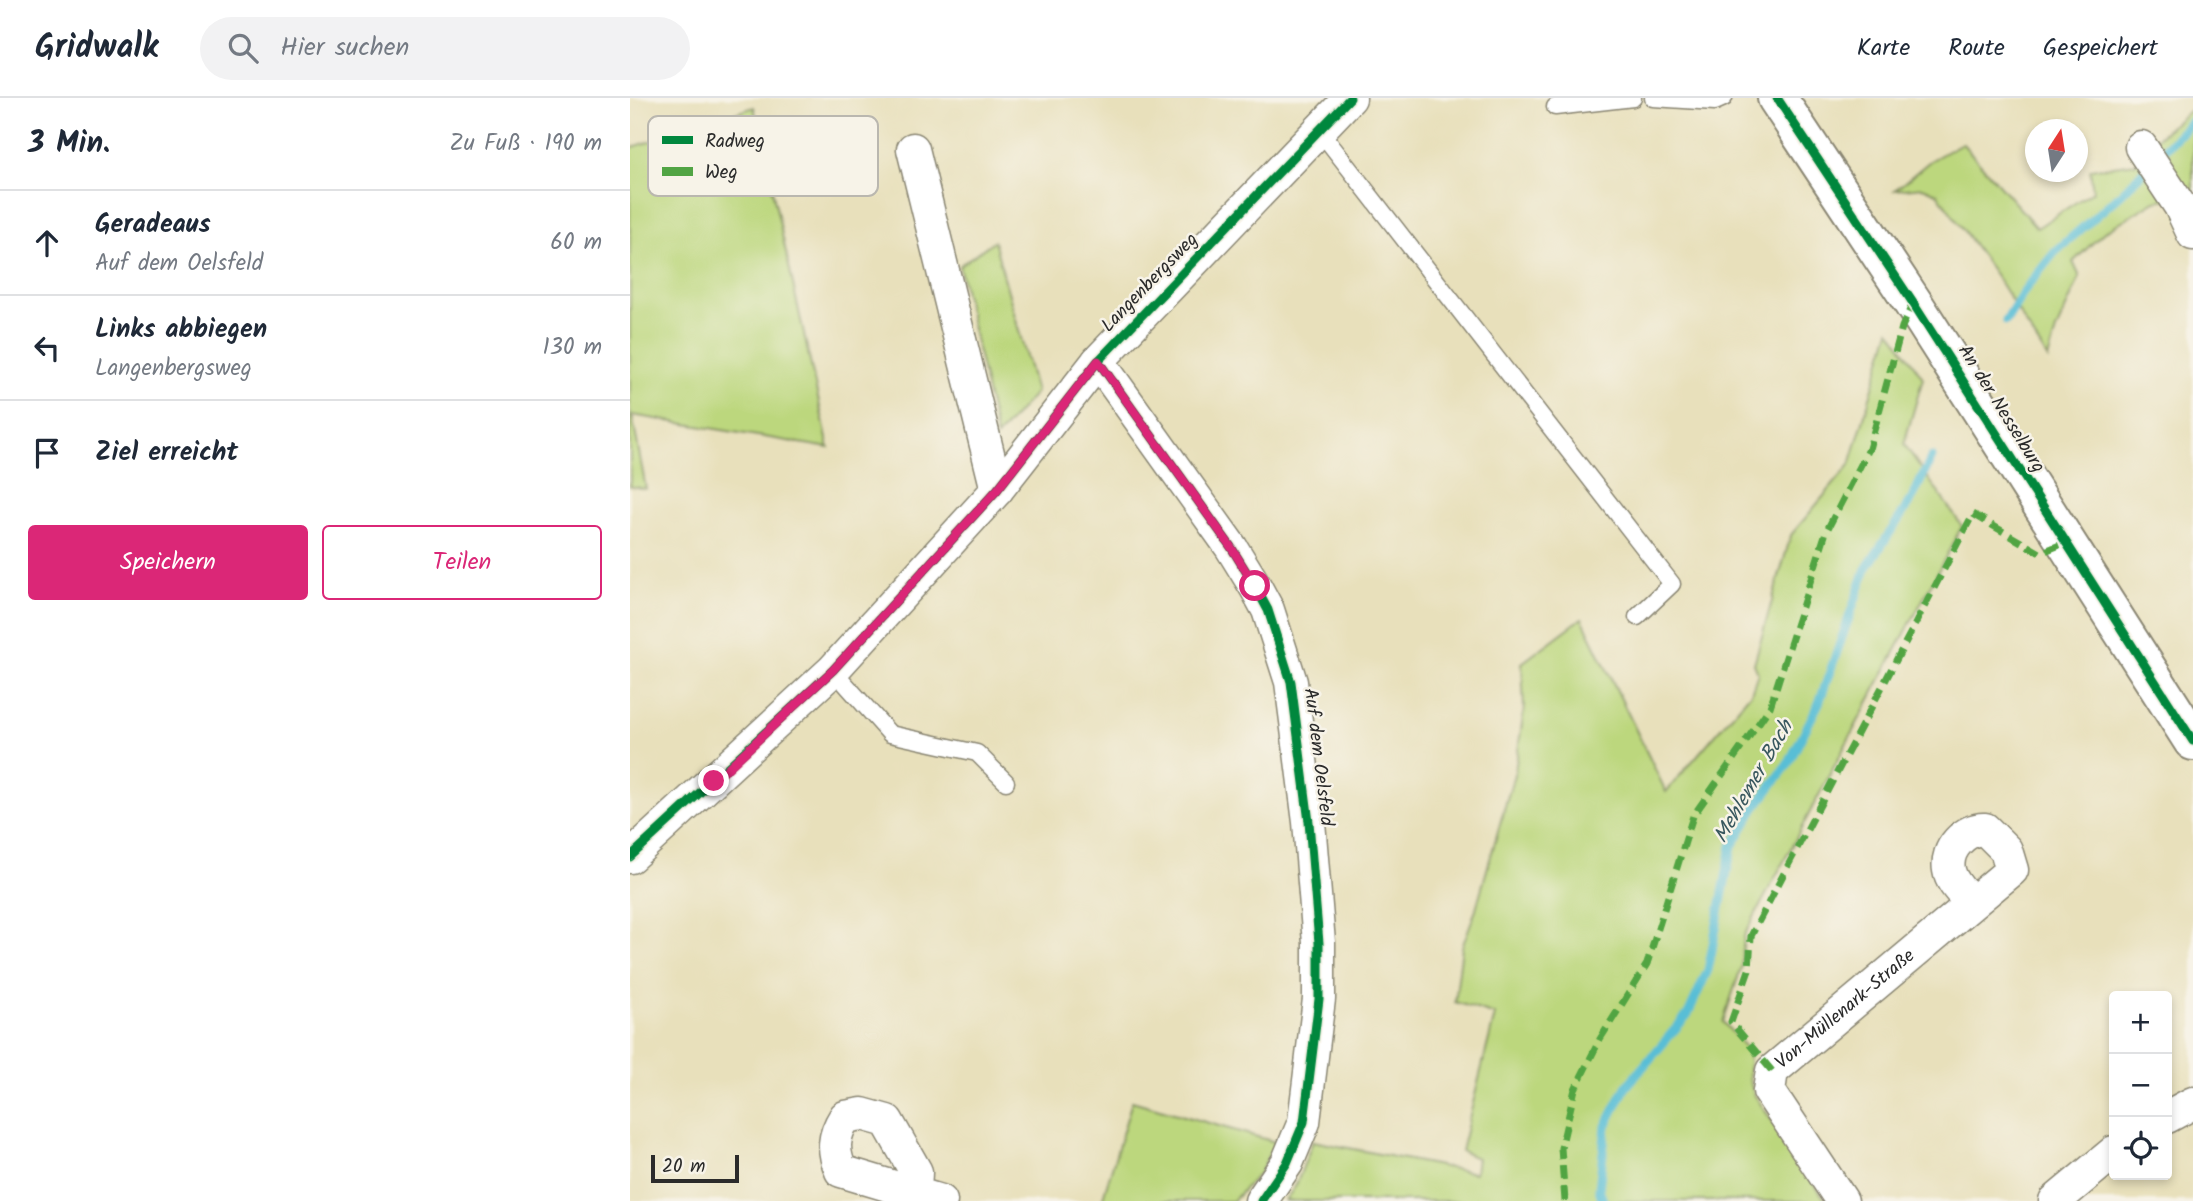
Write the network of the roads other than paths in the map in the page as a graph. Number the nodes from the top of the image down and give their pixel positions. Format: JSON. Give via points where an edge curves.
{"nodes":[{"id":1,"x":1350,"y":98,"type":"edge"},
{"id":2,"x":1633,"y":98,"type":"edge"},
{"id":3,"x":1653,"y":98,"type":"edge"},
{"id":4,"x":1724,"y":98,"type":"edge"},
{"id":5,"x":1777,"y":98,"type":"edge"},
{"id":6,"x":1555,"y":107,"type":"dead end"},
{"id":7,"x":1320,"y":131,"type":"junction"},
{"id":8,"x":2141,"y":146,"type":"dead end"},
{"id":9,"x":913,"y":149,"type":"dead end"},
{"id":10,"x":2189,"y":214,"type":"edge"},
{"id":11,"x":1098,"y":361,"type":"junction"},
{"id":12,"x":997,"y":490,"type":"junction"},
{"id":13,"x":1637,"y":617,"type":"dead end"},
{"id":14,"x":833,"y":670,"type":"junction"},
{"id":15,"x":2193,"y":741,"type":"edge"},
{"id":16,"x":1006,"y":782,"type":"dead end"},
{"id":17,"x":630,"y":857,"type":"edge"},
{"id":18,"x":1971,"y":902,"type":"dead end"},
{"id":19,"x":2193,"y":1103,"type":"edge"},
{"id":20,"x":2172,"y":1114,"type":"edge"},
{"id":21,"x":2109,"y":1156,"type":"edge"},
{"id":22,"x":1261,"y":1201,"type":"edge"},
{"id":23,"x":1842,"y":1201,"type":"edge"},
{"id":24,"x":2055,"y":1201,"type":"edge"}],
"edges":[{"from":1,"to":7,"type":"street","name":"Langenbergsweg"},
{"from":2,"to":6,"type":"lane"},
{"from":3,"to":4,"type":"lane","via":[[1715,102]]},
{"from":5,"to":15,"type":"street","name":"An der Nesselburg"},
{"from":7,"to":11,"type":"street","name":"Langenbergsweg"},
{"from":7,"to":13,"type":"lane","via":[[1671,584]]},
{"from":8,"to":10,"type":"street"},
{"from":9,"to":12,"type":"street"},
{"from":11,"to":12,"type":"street","name":"Langenbergsweg"},
{"from":11,"to":22,"type":"street","name":"Auf dem Oelsfeld","via":[[1255,586],[1268,610],[1291,682],[1309,822],[1320,999],[1304,1122],[1287,1164]]},
{"from":12,"to":14,"type":"street","name":"Langenbergsweg"},
{"from":14,"to":16,"type":"lane","via":[[890,734],[977,754]]},
{"from":14,"to":17,"type":"street","name":"Langenbergsweg"},
{"from":18,"to":23,"type":"street","name":"Von-Müllenark-Straße","via":[[1772,1072],[1769,1091]]},
{"from":19,"to":20,"type":"street"},
{"from":21,"to":24,"type":"street"}]}
